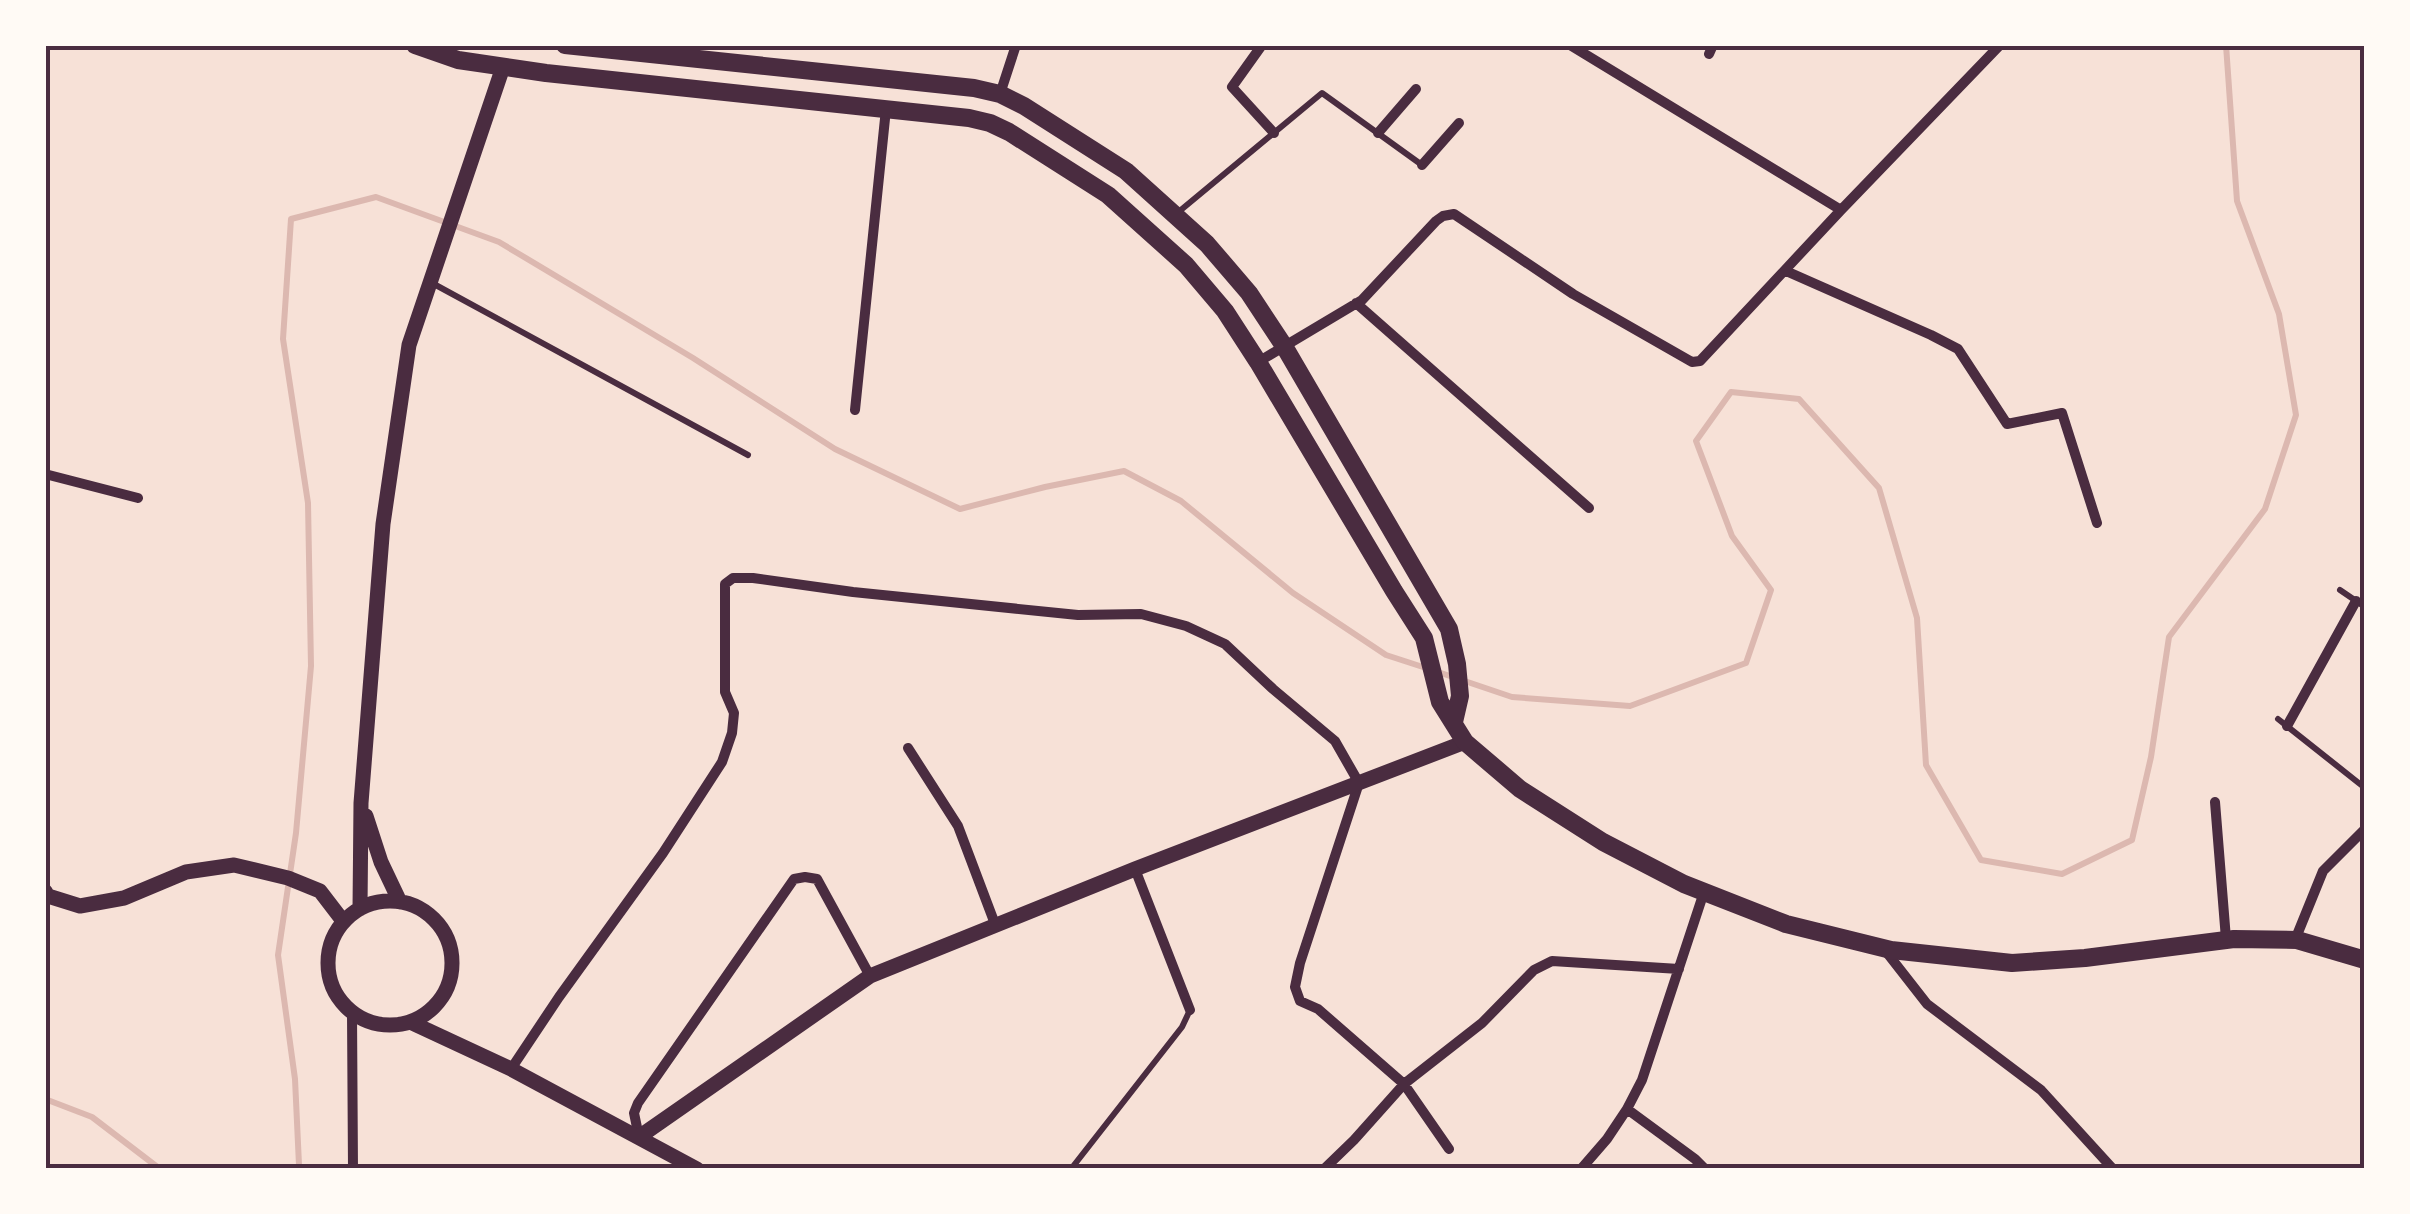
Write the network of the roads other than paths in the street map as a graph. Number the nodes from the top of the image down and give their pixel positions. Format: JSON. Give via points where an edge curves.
{"nodes":[{"id":1,"x":415,"y":45,"type":"edge"},
{"id":2,"x":565,"y":45,"type":"edge"},
{"id":3,"x":1016,"y":45,"type":"edge"},
{"id":4,"x":1262,"y":45,"type":"edge"},
{"id":5,"x":1570,"y":45,"type":"edge"},
{"id":6,"x":2000,"y":45,"type":"edge"},
{"id":7,"x":584,"y":46,"type":"edge"},
{"id":8,"x":762,"y":66,"type":"junction"},
{"id":9,"x":503,"y":67,"type":"junction"},
{"id":10,"x":1416,"y":89,"type":"dead end"},
{"id":11,"x":1000,"y":94,"type":"junction"},
{"id":12,"x":759,"y":96,"type":"junction"},
{"id":13,"x":886,"y":109,"type":"junction"},
{"id":14,"x":1458,"y":124,"type":"dead end"},
{"id":15,"x":1274,"y":133,"type":"junction"},
{"id":16,"x":1378,"y":133,"type":"junction"},
{"id":17,"x":1422,"y":165,"type":"joint"},
{"id":18,"x":1841,"y":210,"type":"junction"},
{"id":19,"x":1175,"y":215,"type":"junction"},
{"id":20,"x":1786,"y":271,"type":"junction"},
{"id":21,"x":430,"y":282,"type":"junction"},
{"id":22,"x":1356,"y":303,"type":"junction"},
{"id":23,"x":1284,"y":346,"type":"junction"},
{"id":24,"x":1258,"y":362,"type":"junction"},
{"id":25,"x":855,"y":410,"type":"dead end"},
{"id":26,"x":748,"y":455,"type":"dead end"},
{"id":27,"x":45,"y":474,"type":"edge"},
{"id":28,"x":138,"y":498,"type":"dead end"},
{"id":29,"x":1589,"y":508,"type":"dead end"},
{"id":30,"x":2097,"y":523,"type":"dead end"},
{"id":31,"x":2340,"y":590,"type":"dead end"},
{"id":32,"x":2361,"y":604,"type":"edge"},
{"id":33,"x":1454,"y":722,"type":"junction"},
{"id":34,"x":2282,"y":723,"type":"joint"},
{"id":35,"x":1465,"y":742,"type":"junction"},
{"id":36,"x":908,"y":748,"type":"dead end"},
{"id":37,"x":1359,"y":783,"type":"junction"},
{"id":38,"x":2365,"y":788,"type":"edge"},
{"id":39,"x":2215,"y":802,"type":"dead end"},
{"id":40,"x":362,"y":803,"type":"junction"},
{"id":41,"x":2365,"y":829,"type":"edge"},
{"id":42,"x":1135,"y":869,"type":"junction"},
{"id":43,"x":1704,"y":892,"type":"junction"},
{"id":44,"x":46,"y":895,"type":"edge"},
{"id":45,"x":400,"y":902,"type":"junction"},
{"id":46,"x":360,"y":908,"type":"junction"},
{"id":47,"x":343,"y":922,"type":"junction"},
{"id":48,"x":995,"y":924,"type":"junction"},
{"id":49,"x":2226,"y":939,"type":"junction"},
{"id":50,"x":2295,"y":940,"type":"junction"},
{"id":51,"x":1883,"y":948,"type":"junction"},
{"id":52,"x":2365,"y":960,"type":"edge"},
{"id":53,"x":1678,"y":969,"type":"junction"},
{"id":54,"x":870,"y":976,"type":"junction"},
{"id":55,"x":1190,"y":1010,"type":"joint"},
{"id":56,"x":352,"y":1014,"type":"junction"},
{"id":57,"x":410,"y":1022,"type":"junction"},
{"id":58,"x":511,"y":1069,"type":"junction"},
{"id":59,"x":1404,"y":1084,"type":"junction"},
{"id":60,"x":1627,"y":1109,"type":"junction"},
{"id":61,"x":640,"y":1137,"type":"junction"},
{"id":62,"x":1449,"y":1150,"type":"dead end"},
{"id":63,"x":671,"y":1162,"type":"edge"},
{"id":64,"x":352,"y":1169,"type":"edge"},
{"id":65,"x":697,"y":1169,"type":"edge"},
{"id":66,"x":1071,"y":1169,"type":"edge"},
{"id":67,"x":1324,"y":1169,"type":"edge"},
{"id":68,"x":1581,"y":1169,"type":"edge"},
{"id":69,"x":1705,"y":1169,"type":"edge"},
{"id":70,"x":2113,"y":1169,"type":"edge"}],
"edges":[{"from":1,"to":9,"type":"main road"},
{"from":2,"to":7,"type":"main road"},
{"from":3,"to":11,"type":"street"},
{"from":4,"to":15,"type":"street","via":[[1232,87]]},
{"from":5,"to":18,"type":"street"},
{"from":6,"to":18,"type":"street"},
{"from":7,"to":8,"type":"main road"},
{"from":8,"to":11,"type":"main road"},
{"from":8,"to":12,"type":"main road"},
{"from":9,"to":12,"type":"main road"},
{"from":9,"to":21,"type":"street"},
{"from":10,"to":16,"type":"street"},
{"from":11,"to":19,"type":"main road","via":[[1126,171]]},
{"from":12,"to":13,"type":"main road"},
{"from":13,"to":24,"type":"main road","via":[[990,123],[1108,195],[1186,265]]},
{"from":13,"to":25,"type":"street"},
{"from":14,"to":17,"type":"street"},
{"from":15,"to":16,"type":"lane","via":[[1322,94]]},
{"from":15,"to":19,"type":"lane"},
{"from":16,"to":17,"type":"lane"},
{"from":18,"to":20,"type":"street"},
{"from":19,"to":23,"type":"main road","via":[[1249,293]]},
{"from":20,"to":22,"type":"street","via":[[1692,362],[1572,294],[1454,214],[1436,221]]},
{"from":20,"to":30,"type":"street","via":[[1958,349],[2007,424],[2062,414]]},
{"from":21,"to":26,"type":"lane"},
{"from":21,"to":40,"type":"street","via":[[408,344],[382,524]]},
{"from":22,"to":23,"type":"street"},
{"from":22,"to":29,"type":"street"},
{"from":23,"to":24,"type":"street"},
{"from":23,"to":33,"type":"main road","via":[[1449,629],[1460,696]]},
{"from":24,"to":33,"type":"main road","via":[[1424,638],[1440,702]]},
{"from":27,"to":28,"type":"street"},
{"from":31,"to":32,"type":"lane"},
{"from":32,"to":34,"type":"street"},
{"from":33,"to":35,"type":"main road"},
{"from":34,"to":38,"type":"lane"},
{"from":35,"to":37,"type":"street"},
{"from":35,"to":43,"type":"main road","via":[[1603,842]]},
{"from":36,"to":48,"type":"street","via":[[958,826]]},
{"from":37,"to":42,"type":"street"},
{"from":37,"to":58,"type":"street","via":[[1335,741],[1225,644],[1186,626],[1141,614],[1078,615],[733,578],[724,596],[724,692],[734,712],[722,762]]},
{"from":37,"to":59,"type":"street","via":[[1294,987],[1300,1001]]},
{"from":39,"to":49,"type":"street"},
{"from":40,"to":45,"type":"street"},
{"from":40,"to":46,"type":"street"},
{"from":41,"to":50,"type":"street","via":[[2323,871]]},
{"from":42,"to":48,"type":"street"},
{"from":42,"to":55,"type":"street"},
{"from":43,"to":51,"type":"main road","via":[[1786,924]]},
{"from":43,"to":53,"type":"street"},
{"from":44,"to":47,"type":"street","via":[[80,906],[124,898],[186,872],[234,865],[320,891]]},
{"from":45,"to":46,"type":"street"},
{"from":45,"to":57,"type":"street","via":[[436,922],[452,959],[442,998]]},
{"from":46,"to":47,"type":"street"},
{"from":47,"to":56,"type":"street","via":[[332,939],[329,980]]},
{"from":48,"to":54,"type":"street"},
{"from":49,"to":50,"type":"main road"},
{"from":49,"to":51,"type":"main road","via":[[2012,962]]},
{"from":50,"to":52,"type":"main road"},
{"from":51,"to":70,"type":"street","via":[[1926,1004],[2041,1090]]},
{"from":53,"to":59,"type":"street","via":[[1552,960]]},
{"from":53,"to":60,"type":"street"},
{"from":54,"to":61,"type":"street"},
{"from":54,"to":61,"type":"street","via":[[817,879],[794,880],[638,1103]]},
{"from":55,"to":66,"type":"lane"},
{"from":56,"to":57,"type":"street","via":[[390,1026]]},
{"from":56,"to":64,"type":"street"},
{"from":57,"to":58,"type":"street"},
{"from":58,"to":61,"type":"street"},
{"from":59,"to":62,"type":"street"},
{"from":59,"to":67,"type":"street"},
{"from":60,"to":68,"type":"street"},
{"from":60,"to":69,"type":"street"},
{"from":61,"to":63,"type":"street"},
{"from":63,"to":65,"type":"street"}]}
